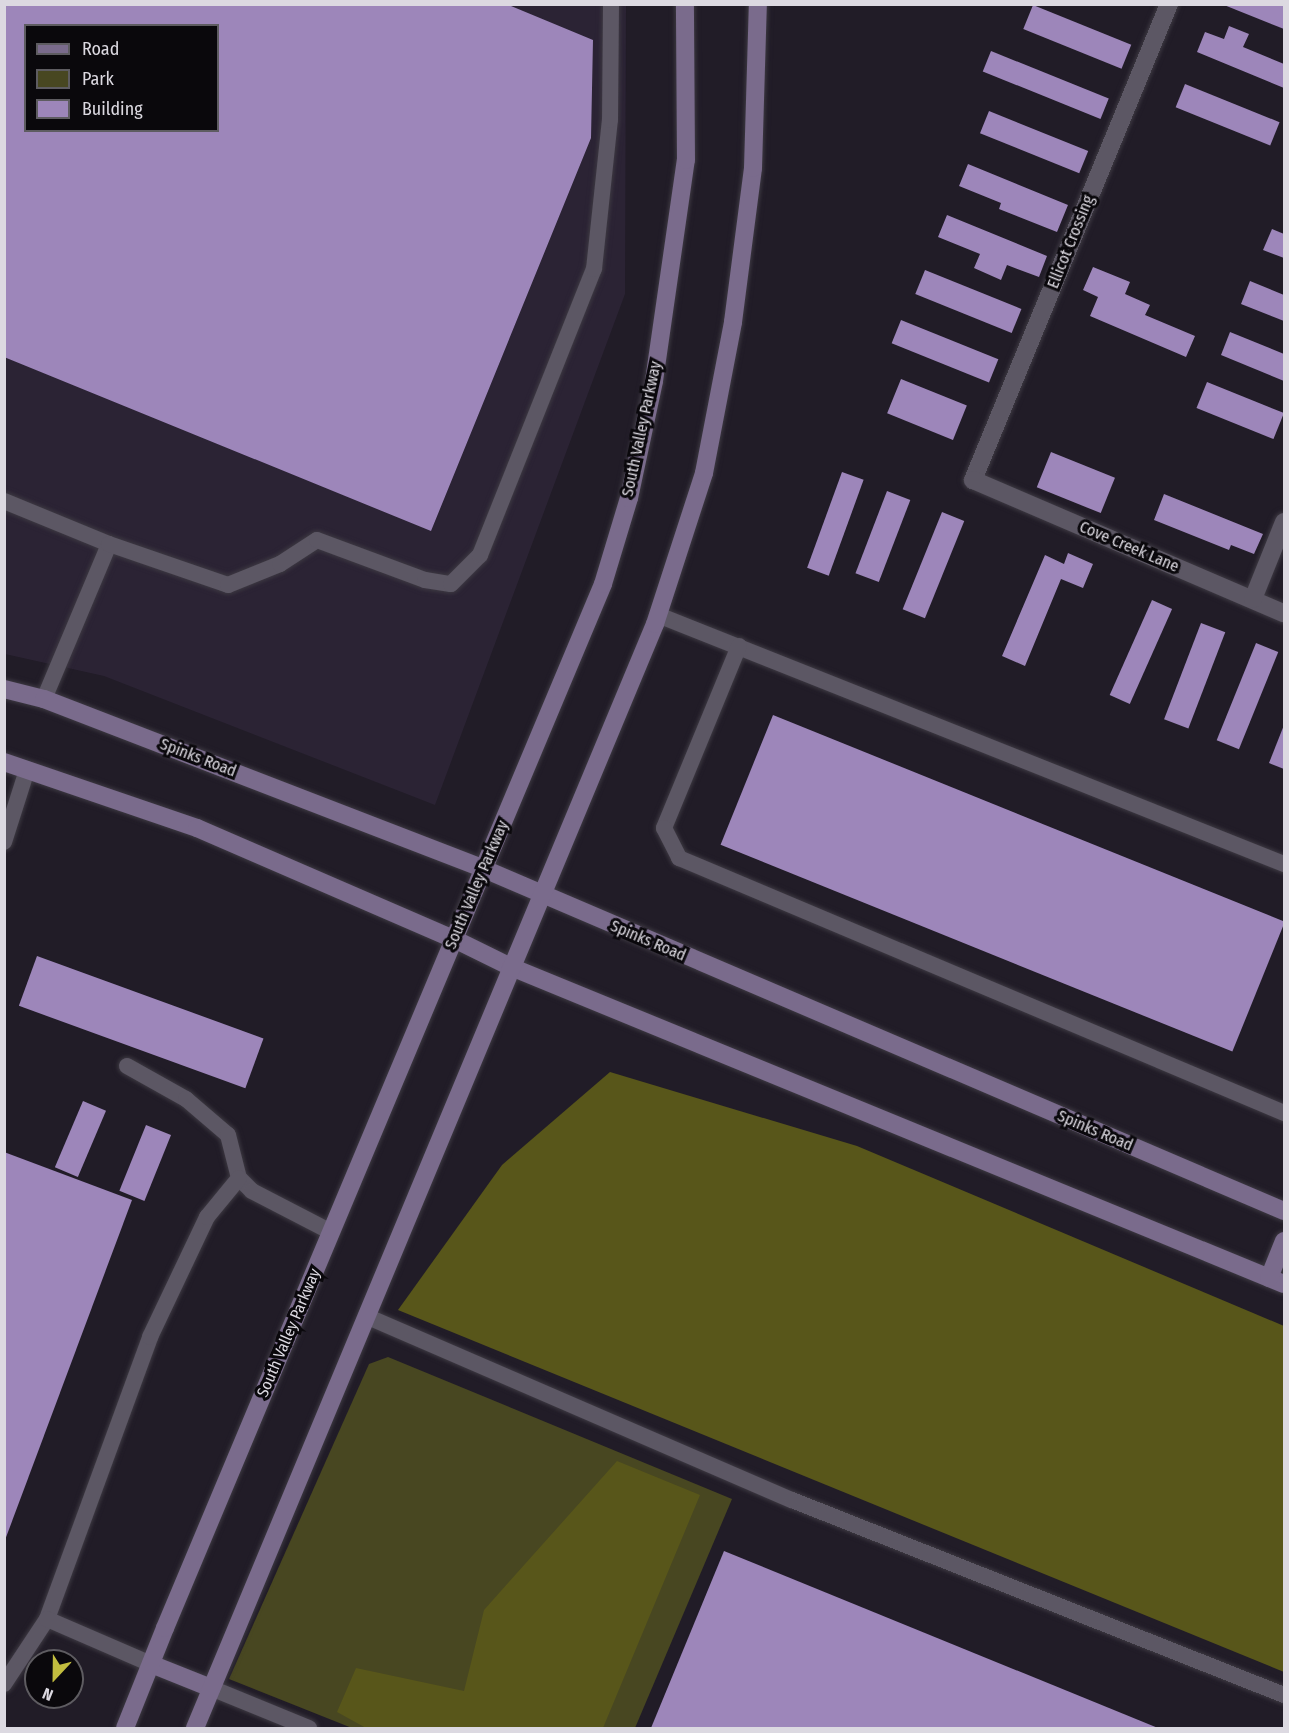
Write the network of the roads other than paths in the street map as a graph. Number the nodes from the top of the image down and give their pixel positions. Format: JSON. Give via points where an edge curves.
{"nodes":[{"id":1,"x":611,"y":4,"type":"edge"},
{"id":2,"x":685,"y":4,"type":"edge"},
{"id":3,"x":758,"y":4,"type":"edge"},
{"id":4,"x":1169,"y":4,"type":"edge"},
{"id":5,"x":973,"y":480,"type":"joint"},
{"id":6,"x":4,"y":501,"type":"edge"},
{"id":7,"x":1284,"y":522,"type":"edge"},
{"id":8,"x":109,"y":544,"type":"junction"},
{"id":9,"x":1253,"y":599,"type":"junction"},
{"id":10,"x":1284,"y":613,"type":"edge"},
{"id":11,"x":658,"y":615,"type":"junction"},
{"id":12,"x":739,"y":646,"type":"junction"},
{"id":13,"x":4,"y":688,"type":"edge"},
{"id":14,"x":44,"y":699,"type":"junction"},
{"id":15,"x":4,"y":762,"type":"edge"},
{"id":16,"x":27,"y":770,"type":"junction"},
{"id":17,"x":4,"y":842,"type":"edge"},
{"id":18,"x":1284,"y":864,"type":"edge"},
{"id":19,"x":484,"y":869,"type":"junction"},
{"id":20,"x":541,"y":895,"type":"junction"},
{"id":21,"x":454,"y":939,"type":"junction"},
{"id":22,"x":512,"y":967,"type":"junction"},
{"id":23,"x":127,"y":1066,"type":"dead end"},
{"id":24,"x":1284,"y":1113,"type":"edge"},
{"id":25,"x":239,"y":1178,"type":"junction"},
{"id":26,"x":1284,"y":1211,"type":"edge"},
{"id":27,"x":331,"y":1232,"type":"junction"},
{"id":28,"x":1284,"y":1241,"type":"edge"},
{"id":29,"x":1277,"y":1281,"type":"edge"},
{"id":30,"x":366,"y":1316,"type":"junction"},
{"id":31,"x":47,"y":1618,"type":"junction"},
{"id":32,"x":151,"y":1664,"type":"junction"},
{"id":33,"x":4,"y":1684,"type":"edge"},
{"id":34,"x":211,"y":1688,"type":"junction"},
{"id":35,"x":1284,"y":1695,"type":"edge"},
{"id":36,"x":125,"y":1728,"type":"edge"},
{"id":37,"x":195,"y":1728,"type":"edge"},
{"id":38,"x":309,"y":1728,"type":"edge"}],
"edges":[{"from":1,"to":8,"type":"lane","via":[[610,120],[594,269],[480,555],[451,584],[425,580],[317,540],[280,564],[228,585]]},
{"from":2,"to":19,"type":"main road","name":"South Valley Parkway","via":[[686,160],[654,381],[629,498],[603,584]]},
{"from":3,"to":11,"type":"main road","via":[[753,168],[733,322],[704,473]]},
{"from":4,"to":5,"type":"street","name":"Ellicot Crossing"},
{"from":5,"to":9,"type":"street","name":"Cove Creek Lane"},
{"from":6,"to":8,"type":"lane"},
{"from":7,"to":9,"type":"street"},
{"from":8,"to":14,"type":"lane"},
{"from":9,"to":10,"type":"street","name":"Cove Creek Lane"},
{"from":11,"to":12,"type":"lane"},
{"from":11,"to":20,"type":"main road"},
{"from":12,"to":18,"type":"lane"},
{"from":12,"to":24,"type":"lane","via":[[664,828],[679,858]]},
{"from":13,"to":14,"type":"main road","name":"Spinks Road"},
{"from":14,"to":19,"type":"main road","name":"Spinks Road"},
{"from":15,"to":16,"type":"main road"},
{"from":16,"to":17,"type":"lane"},
{"from":16,"to":21,"type":"main road","via":[[197,828]]},
{"from":19,"to":20,"type":"main road","name":"Spinks Road"},
{"from":19,"to":21,"type":"main road","name":"South Valley Parkway"},
{"from":20,"to":22,"type":"main road"},
{"from":20,"to":26,"type":"main road","name":"Spinks Road"},
{"from":21,"to":22,"type":"main road"},
{"from":21,"to":27,"type":"main road","name":"South Valley Parkway"},
{"from":22,"to":29,"type":"main road"},
{"from":22,"to":30,"type":"main road"},
{"from":23,"to":25,"type":"lane","via":[[186,1099],[228,1135]]},
{"from":25,"to":27,"type":"lane","via":[[264,1199]]},
{"from":25,"to":31,"type":"lane","via":[[207,1217],[150,1337]]},
{"from":27,"to":32,"type":"main road","name":"South Valley Parkway"},
{"from":28,"to":29,"type":"main road"},
{"from":30,"to":34,"type":"main road"},
{"from":30,"to":35,"type":"lane","via":[[792,1500]]},
{"from":31,"to":32,"type":"lane"},
{"from":31,"to":33,"type":"lane"},
{"from":32,"to":34,"type":"main road"},
{"from":32,"to":36,"type":"main road","name":"South Valley Parkway"},
{"from":34,"to":37,"type":"main road"},
{"from":34,"to":38,"type":"lane"}]}
